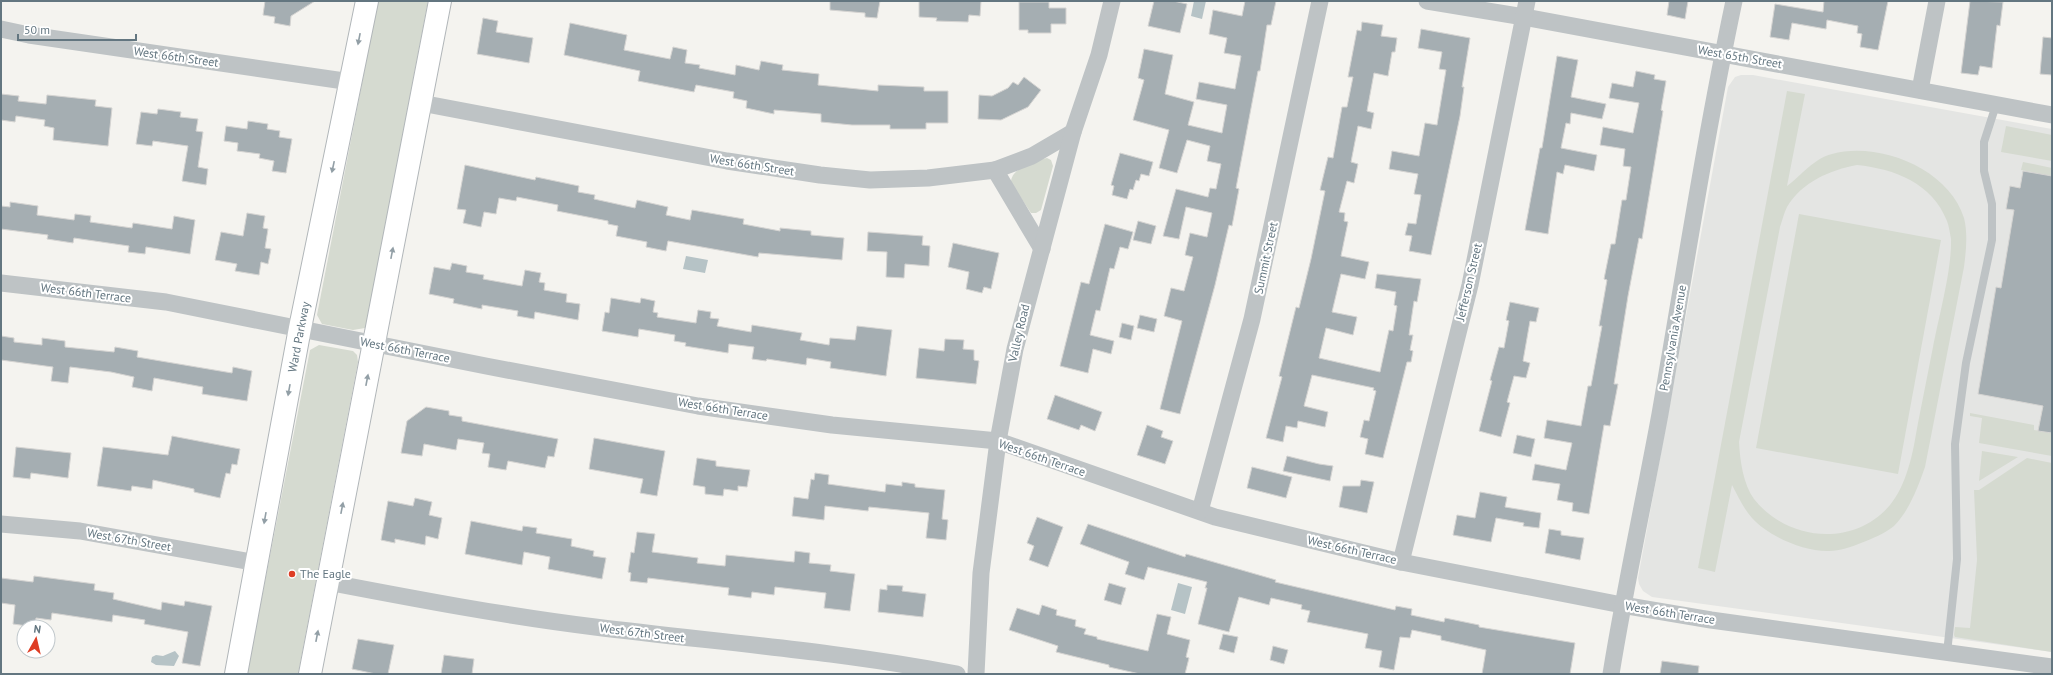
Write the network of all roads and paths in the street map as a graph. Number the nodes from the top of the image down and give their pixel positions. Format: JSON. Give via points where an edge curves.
{"nodes":[{"id":1,"x":367,"y":1,"type":"edge"},
{"id":2,"x":440,"y":1,"type":"edge"},
{"id":3,"x":1112,"y":1,"type":"edge"},
{"id":4,"x":1320,"y":1,"type":"edge"},
{"id":5,"x":1427,"y":1,"type":"edge"},
{"id":6,"x":1734,"y":1,"type":"edge"},
{"id":7,"x":1937,"y":1,"type":"edge"},
{"id":8,"x":1525,"y":9,"type":"edge"},
{"id":9,"x":1,"y":29,"type":"edge"},
{"id":10,"x":1723,"y":54,"type":"junction"},
{"id":11,"x":351,"y":82,"type":"junction"},
{"id":12,"x":1920,"y":90,"type":"junction"},
{"id":13,"x":421,"y":103,"type":"junction"},
{"id":14,"x":1996,"y":105,"type":"junction"},
{"id":15,"x":2052,"y":115,"type":"edge"},
{"id":16,"x":1073,"y":132,"type":"junction"},
{"id":17,"x":995,"y":170,"type":"junction"},
{"id":18,"x":1042,"y":249,"type":"junction"},
{"id":19,"x":1,"y":283,"type":"edge"},
{"id":20,"x":300,"y":328,"type":"junction"},
{"id":21,"x":374,"y":344,"type":"junction"},
{"id":22,"x":998,"y":441,"type":"junction"},
{"id":23,"x":1200,"y":511,"type":"junction"},
{"id":24,"x":1,"y":524,"type":"edge"},
{"id":25,"x":1401,"y":562,"type":"junction"},
{"id":26,"x":257,"y":563,"type":"junction"},
{"id":27,"x":327,"y":582,"type":"junction"},
{"id":28,"x":1622,"y":605,"type":"junction"},
{"id":29,"x":1947,"y":653,"type":"junction"},
{"id":30,"x":2052,"y":667,"type":"edge"},
{"id":31,"x":236,"y":674,"type":"edge"},
{"id":32,"x":310,"y":674,"type":"edge"},
{"id":33,"x":957,"y":674,"type":"edge"},
{"id":34,"x":976,"y":674,"type":"edge"},
{"id":35,"x":1611,"y":674,"type":"edge"}],
"edges":[{"from":1,"to":11,"type":"main road","name":"Ward Parkway","one_way":true},
{"from":2,"to":13,"type":"main road"},
{"from":3,"to":16,"type":"street","name":"Valley Road","via":[[1099,55]]},
{"from":4,"to":23,"type":"street","name":"Summit Street","via":[[1252,319]]},
{"from":5,"to":8,"type":"street","name":"West 65th Street"},
{"from":6,"to":10,"type":"street","name":"Pennsylvania Avenue"},
{"from":7,"to":12,"type":"street"},
{"from":8,"to":10,"type":"street","name":"West 65th Street"},
{"from":8,"to":25,"type":"street","name":"Jefferson Street","via":[[1470,285]]},
{"from":9,"to":11,"type":"street","name":"West 66th Street"},
{"from":10,"to":12,"type":"street","name":"West 65th Street"},
{"from":10,"to":28,"type":"street","name":"Pennsylvania Avenue","via":[[1654,443]]},
{"from":11,"to":20,"type":"main road","name":"Ward Parkway","one_way":true},
{"from":12,"to":14,"type":"street","name":"West 65th Street"},
{"from":13,"to":17,"type":"street","name":"West 66th Street","via":[[727,161],[820,175],[870,180],[928,178]]},
{"from":21,"to":13,"type":"main road","one_way":true},
{"from":14,"to":15,"type":"street","name":"West 65th Street"},
{"from":14,"to":29,"type":"lane","via":[[1984,142],[1984,171],[1992,204],[1992,240],[1966,363],[1955,444],[1957,559]]},
{"from":16,"to":17,"type":"street","name":"West 66th Street","via":[[1032,156]]},
{"from":16,"to":18,"type":"street","name":"Valley Road"},
{"from":17,"to":18,"type":"street"},
{"from":18,"to":22,"type":"street","name":"Valley Road","via":[[1015,349]]},
{"from":19,"to":20,"type":"street","name":"West 66th Terrace","via":[[166,302]]},
{"from":20,"to":21,"type":"street","name":"West 66th Terrace"},
{"from":20,"to":26,"type":"main road","name":"Ward Parkway","one_way":true},
{"from":21,"to":22,"type":"street","name":"West 66th Terrace","via":[[698,406],[832,425]]},
{"from":27,"to":21,"type":"main road","one_way":true},
{"from":22,"to":23,"type":"street","name":"West 66th Terrace"},
{"from":22,"to":34,"type":"street","name":"Valley Road","via":[[981,573]]},
{"from":23,"to":25,"type":"street","name":"West 66th Terrace","via":[[1293,537]]},
{"from":24,"to":26,"type":"street","name":"West 67th Street","via":[[80,531]]},
{"from":25,"to":28,"type":"street","name":"West 66th Terrace"},
{"from":26,"to":31,"type":"main road","name":"Ward Parkway"},
{"from":32,"to":27,"type":"main road","one_way":true},
{"from":27,"to":33,"type":"street","name":"West 67th Street","via":[[491,612],[595,627],[861,658]]},
{"from":28,"to":29,"type":"street","name":"West 66th Terrace"},
{"from":28,"to":35,"type":"street","name":"Pennsylvania Avenue"},
{"from":29,"to":30,"type":"street","name":"West 66th Terrace"}]}
